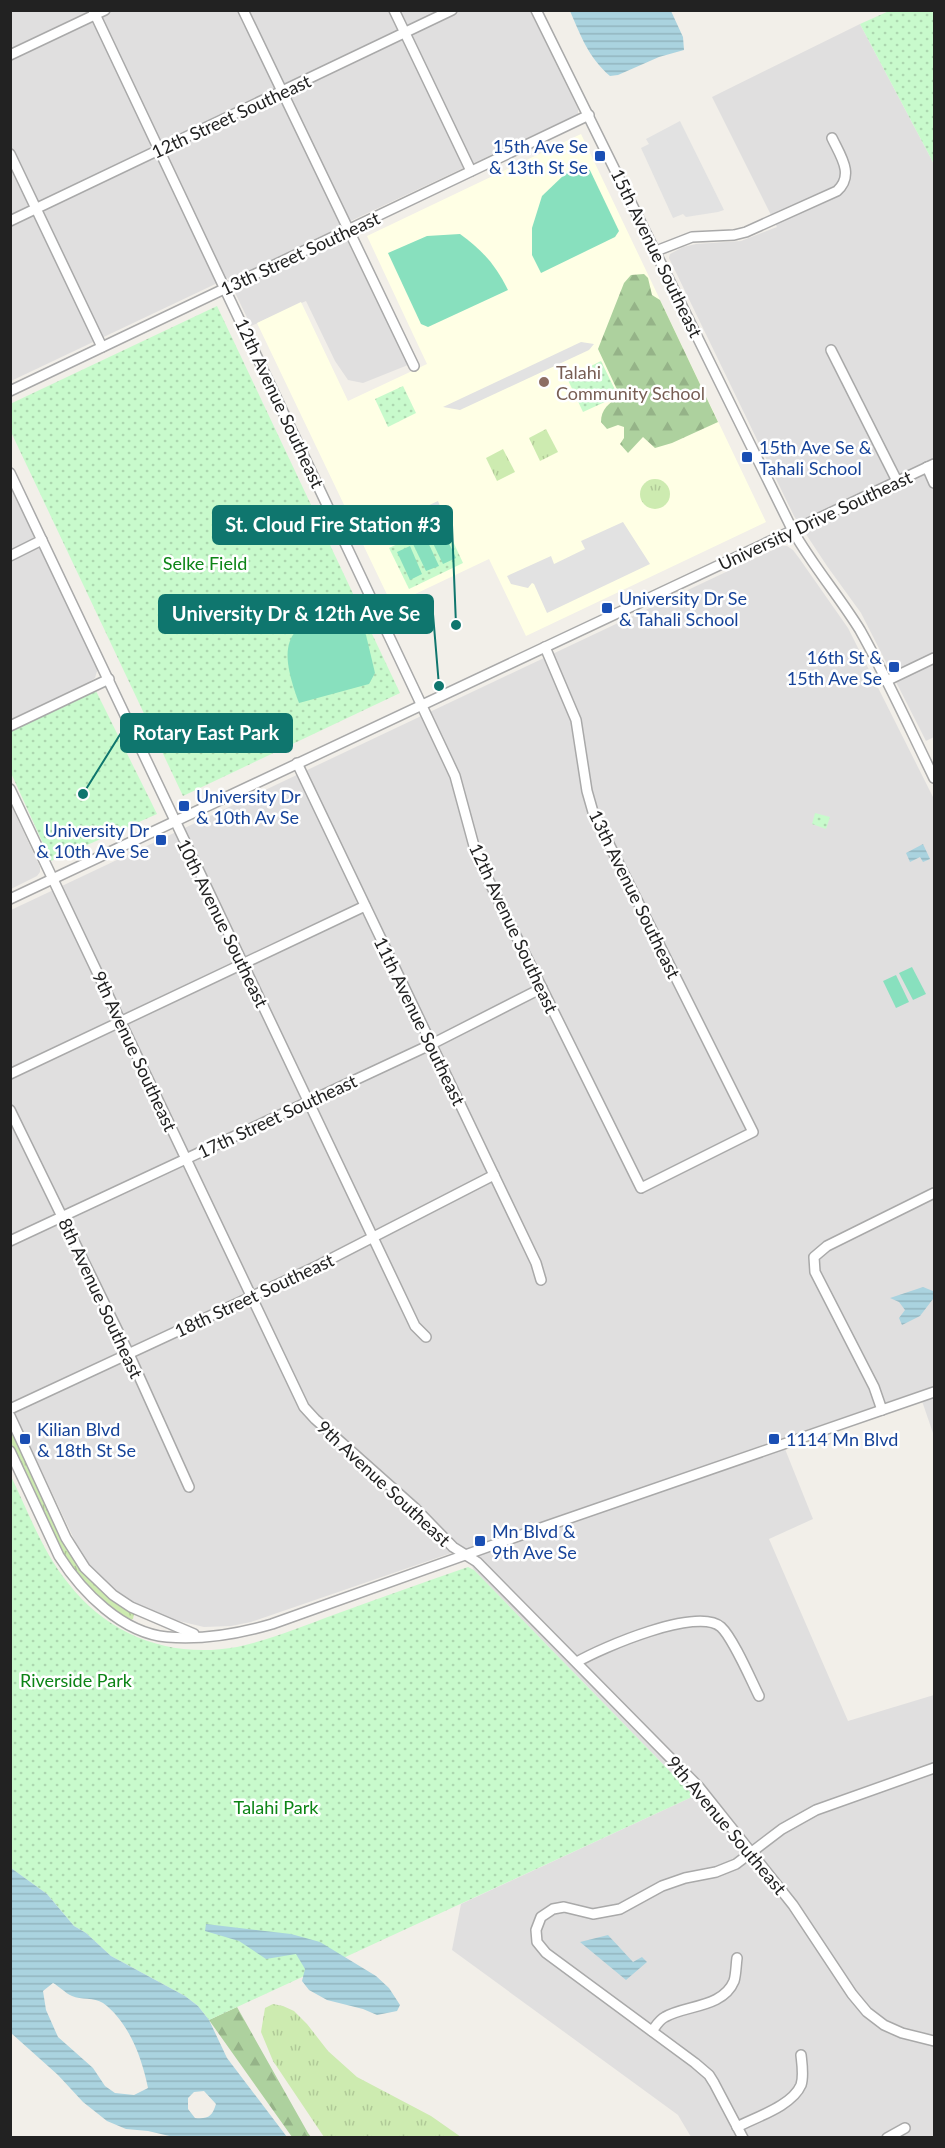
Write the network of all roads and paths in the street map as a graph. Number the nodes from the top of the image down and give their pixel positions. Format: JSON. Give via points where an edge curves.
{"nodes":[{"id":1,"x":105,"y":10,"type":"edge"},
{"id":2,"x":243,"y":10,"type":"edge"},
{"id":3,"x":394,"y":10,"type":"edge"},
{"id":4,"x":452,"y":10,"type":"edge"},
{"id":5,"x":536,"y":10,"type":"edge"},
{"id":6,"x":94,"y":13,"type":"edge"},
{"id":7,"x":404,"y":33,"type":"junction"},
{"id":8,"x":10,"y":55,"type":"edge"},
{"id":9,"x":282,"y":92,"type":"junction"},
{"id":10,"x":589,"y":115,"type":"junction"},
{"id":11,"x":832,"y":138,"type":"dead end"},
{"id":12,"x":159,"y":150,"type":"junction"},
{"id":13,"x":10,"y":154,"type":"edge"},
{"id":14,"x":471,"y":171,"type":"junction"},
{"id":15,"x":36,"y":209,"type":"junction"},
{"id":16,"x":10,"y":221,"type":"edge"},
{"id":17,"x":348,"y":230,"type":"junction"},
{"id":18,"x":656,"y":251,"type":"junction"},
{"id":19,"x":226,"y":288,"type":"junction"},
{"id":20,"x":102,"y":347,"type":"junction"},
{"id":21,"x":831,"y":350,"type":"dead end"},
{"id":22,"x":414,"y":366,"type":"dead end"},
{"id":23,"x":10,"y":391,"type":"edge"},
{"id":24,"x":931,"y":466,"type":"edge"},
{"id":25,"x":10,"y":473,"type":"edge"},
{"id":26,"x":897,"y":482,"type":"junction"},
{"id":27,"x":934,"y":483,"type":"edge"},
{"id":28,"x":793,"y":531,"type":"junction"},
{"id":29,"x":42,"y":540,"type":"junction"},
{"id":30,"x":10,"y":556,"type":"edge"},
{"id":31,"x":545,"y":647,"type":"junction"},
{"id":32,"x":934,"y":658,"type":"edge"},
{"id":33,"x":109,"y":680,"type":"junction"},
{"id":34,"x":886,"y":681,"type":"junction"},
{"id":35,"x":422,"y":705,"type":"junction"},
{"id":36,"x":10,"y":726,"type":"edge"},
{"id":37,"x":297,"y":763,"type":"junction"},
{"id":38,"x":934,"y":778,"type":"edge"},
{"id":39,"x":10,"y":789,"type":"edge"},
{"id":40,"x":175,"y":823,"type":"junction"},
{"id":41,"x":53,"y":879,"type":"junction"},
{"id":42,"x":10,"y":899,"type":"edge"},
{"id":43,"x":365,"y":906,"type":"junction"},
{"id":44,"x":243,"y":965,"type":"junction"},
{"id":45,"x":542,"y":988,"type":"junction"},
{"id":46,"x":120,"y":1022,"type":"junction"},
{"id":47,"x":432,"y":1044,"type":"junction"},
{"id":48,"x":10,"y":1074,"type":"edge"},
{"id":49,"x":308,"y":1101,"type":"junction"},
{"id":50,"x":10,"y":1110,"type":"edge"},
{"id":51,"x":186,"y":1159,"type":"junction"},
{"id":52,"x":494,"y":1175,"type":"junction"},
{"id":53,"x":642,"y":1188,"type":"joint"},
{"id":54,"x":934,"y":1192,"type":"edge"},
{"id":55,"x":62,"y":1217,"type":"junction"},
{"id":56,"x":374,"y":1238,"type":"junction"},
{"id":57,"x":10,"y":1241,"type":"edge"},
{"id":58,"x":541,"y":1280,"type":"dead end"},
{"id":59,"x":251,"y":1296,"type":"junction"},
{"id":60,"x":426,"y":1336,"type":"dead end"},
{"id":61,"x":129,"y":1354,"type":"junction"},
{"id":62,"x":934,"y":1392,"type":"edge"},
{"id":63,"x":10,"y":1409,"type":"edge"},
{"id":64,"x":882,"y":1410,"type":"junction"},
{"id":65,"x":10,"y":1416,"type":"edge"},
{"id":66,"x":10,"y":1451,"type":"edge"},
{"id":67,"x":189,"y":1487,"type":"dead end"},
{"id":68,"x":465,"y":1555,"type":"junction"},
{"id":69,"x":198,"y":1636,"type":"junction"},
{"id":70,"x":577,"y":1662,"type":"junction"},
{"id":71,"x":759,"y":1696,"type":"dead end"},
{"id":72,"x":934,"y":1768,"type":"edge"},
{"id":73,"x":752,"y":1853,"type":"junction"},
{"id":74,"x":737,"y":1958,"type":"dead end"},
{"id":75,"x":652,"y":2031,"type":"junction"},
{"id":76,"x":934,"y":2041,"type":"edge"},
{"id":77,"x":801,"y":2055,"type":"dead end"},
{"id":78,"x":737,"y":2127,"type":"junction"},
{"id":79,"x":905,"y":2128,"type":"dead end"},
{"id":80,"x":743,"y":2138,"type":"edge"},
{"id":81,"x":887,"y":2138,"type":"edge"}],
"edges":[{"from":1,"to":6,"type":"street"},
{"from":2,"to":9,"type":"street"},
{"from":3,"to":7,"type":"street"},
{"from":4,"to":7,"type":"street","name":"12th Street Southeast"},
{"from":5,"to":10,"type":"street","name":"15th Avenue Southeast"},
{"from":6,"to":8,"type":"street"},
{"from":6,"to":12,"type":"street","name":"12th Avenue Southeast"},
{"from":7,"to":9,"type":"street","name":"12th Street Southeast"},
{"from":7,"to":14,"type":"street"},
{"from":9,"to":12,"type":"street","name":"12th Street Southeast"},
{"from":9,"to":17,"type":"street"},
{"from":10,"to":14,"type":"street","name":"13th Street Southeast"},
{"from":10,"to":18,"type":"street","name":"15th Avenue Southeast"},
{"from":11,"to":18,"type":"street","via":[[846,170],[845,180],[837,190],[746,232],[692,237]]},
{"from":12,"to":15,"type":"street","name":"12th Street Southeast"},
{"from":12,"to":19,"type":"street","name":"12th Avenue Southeast"},
{"from":13,"to":15,"type":"street"},
{"from":14,"to":17,"type":"street","name":"13th Street Southeast"},
{"from":15,"to":16,"type":"street","name":"12th Street Southeast"},
{"from":15,"to":20,"type":"street"},
{"from":17,"to":19,"type":"street","name":"13th Street Southeast"},
{"from":17,"to":22,"type":"street"},
{"from":18,"to":28,"type":"street","name":"15th Avenue Southeast"},
{"from":19,"to":20,"type":"street","name":"13th Street Southeast"},
{"from":19,"to":35,"type":"street","name":"12th Avenue Southeast"},
{"from":20,"to":23,"type":"street","name":"13th Street Southeast"},
{"from":21,"to":26,"type":"street"},
{"from":24,"to":26,"type":"street","name":"University Drive Southeast"},
{"from":24,"to":27,"type":"street"},
{"from":25,"to":29,"type":"street","name":"10th Avenue Southeast"},
{"from":26,"to":28,"type":"street","name":"University Drive Southeast"},
{"from":28,"to":31,"type":"street","name":"University Drive Southeast"},
{"from":28,"to":34,"type":"street","name":"15th Avenue Southeast","via":[[843,602]]},
{"from":29,"to":30,"type":"street"},
{"from":29,"to":33,"type":"street","name":"10th Avenue Southeast"},
{"from":31,"to":35,"type":"street","name":"University Drive Southeast"},
{"from":31,"to":53,"type":"street","name":"13th Avenue Southeast","via":[[576,720],[593,812],[753,1132]]},
{"from":32,"to":34,"type":"street"},
{"from":33,"to":36,"type":"street"},
{"from":33,"to":40,"type":"street","name":"10th Avenue Southeast"},
{"from":34,"to":38,"type":"street","name":"15th Avenue Southeast"},
{"from":35,"to":37,"type":"street","name":"University Drive Southeast"},
{"from":35,"to":45,"type":"street","name":"12th Avenue Southeast","via":[[454,776],[477,857]]},
{"from":37,"to":40,"type":"street","name":"University Drive Southeast"},
{"from":37,"to":43,"type":"street","name":"11th Avenue Southeast"},
{"from":39,"to":41,"type":"street","name":"9th Avenue Southeast"},
{"from":40,"to":41,"type":"street","name":"University Drive Southeast"},
{"from":40,"to":44,"type":"street","name":"10th Avenue Southeast"},
{"from":41,"to":42,"type":"street","name":"University Drive Southeast"},
{"from":41,"to":46,"type":"street","name":"9th Avenue Southeast"},
{"from":43,"to":44,"type":"street"},
{"from":43,"to":47,"type":"street","name":"11th Avenue Southeast"},
{"from":44,"to":46,"type":"street"},
{"from":44,"to":49,"type":"street","name":"10th Avenue Southeast"},
{"from":45,"to":47,"type":"street","name":"17th Street Southeast"},
{"from":45,"to":53,"type":"street","name":"12th Avenue Southeast"},
{"from":46,"to":48,"type":"street"},
{"from":46,"to":51,"type":"street","name":"9th Avenue Southeast"},
{"from":47,"to":49,"type":"street","name":"17th Street Southeast"},
{"from":47,"to":52,"type":"street","name":"11th Avenue Southeast"},
{"from":49,"to":51,"type":"street","name":"17th Street Southeast"},
{"from":49,"to":56,"type":"street","name":"10th Avenue Southeast"},
{"from":50,"to":55,"type":"street","name":"8th Avenue Southeast"},
{"from":51,"to":55,"type":"street","name":"17th Street Southeast"},
{"from":51,"to":59,"type":"street","name":"9th Avenue Southeast"},
{"from":52,"to":56,"type":"street","name":"18th Street Southeast"},
{"from":52,"to":58,"type":"street","name":"11th Avenue Southeast"},
{"from":54,"to":64,"type":"street","via":[[827,1246],[814,1257],[815,1272]]},
{"from":55,"to":57,"type":"street","name":"17th Street Southeast"},
{"from":55,"to":61,"type":"street","name":"8th Avenue Southeast"},
{"from":56,"to":59,"type":"street","name":"18th Street Southeast"},
{"from":56,"to":60,"type":"street","name":"10th Avenue Southeast","via":[[416,1326]]},
{"from":59,"to":61,"type":"street","name":"18th Street Southeast"},
{"from":59,"to":68,"type":"street","name":"9th Avenue Southeast","via":[[309,1413]]},
{"from":61,"to":63,"type":"street","name":"18th Street Southeast"},
{"from":61,"to":67,"type":"street","name":"8th Avenue Southeast"},
{"from":62,"to":64,"type":"street"},
{"from":64,"to":68,"type":"street"},
{"from":65,"to":69,"type":"street","via":[[66,1538],[85,1568],[131,1607]]},
{"from":66,"to":69,"type":"street","via":[[59,1556],[92,1596],[138,1629],[166,1637]]},
{"from":68,"to":69,"type":"street","via":[[272,1624],[232,1634]]},
{"from":68,"to":70,"type":"street","name":"9th Avenue Southeast","via":[[477,1562]]},
{"from":70,"to":71,"type":"street","via":[[654,1630],[707,1620],[726,1633]]},
{"from":70,"to":73,"type":"street","name":"9th Avenue Southeast","via":[[699,1787]]},
{"from":72,"to":73,"type":"street","via":[[816,1810],[782,1829]]},
{"from":73,"to":75,"type":"street","via":[[725,1869],[662,1886],[620,1909],[593,1914],[559,1907],[546,1912],[538,1922],[537,1942],[546,1953]]},
{"from":73,"to":76,"type":"street","name":"9th Avenue Southeast","via":[[867,2012],[902,2033]]},
{"from":74,"to":75,"type":"street","via":[[734,1982],[725,1993],[667,2016]]},
{"from":75,"to":78,"type":"street","via":[[709,2075]]},
{"from":77,"to":78,"type":"street","via":[[802,2078],[796,2091],[772,2110]]},
{"from":78,"to":80,"type":"street"},
{"from":79,"to":81,"type":"street"}]}
